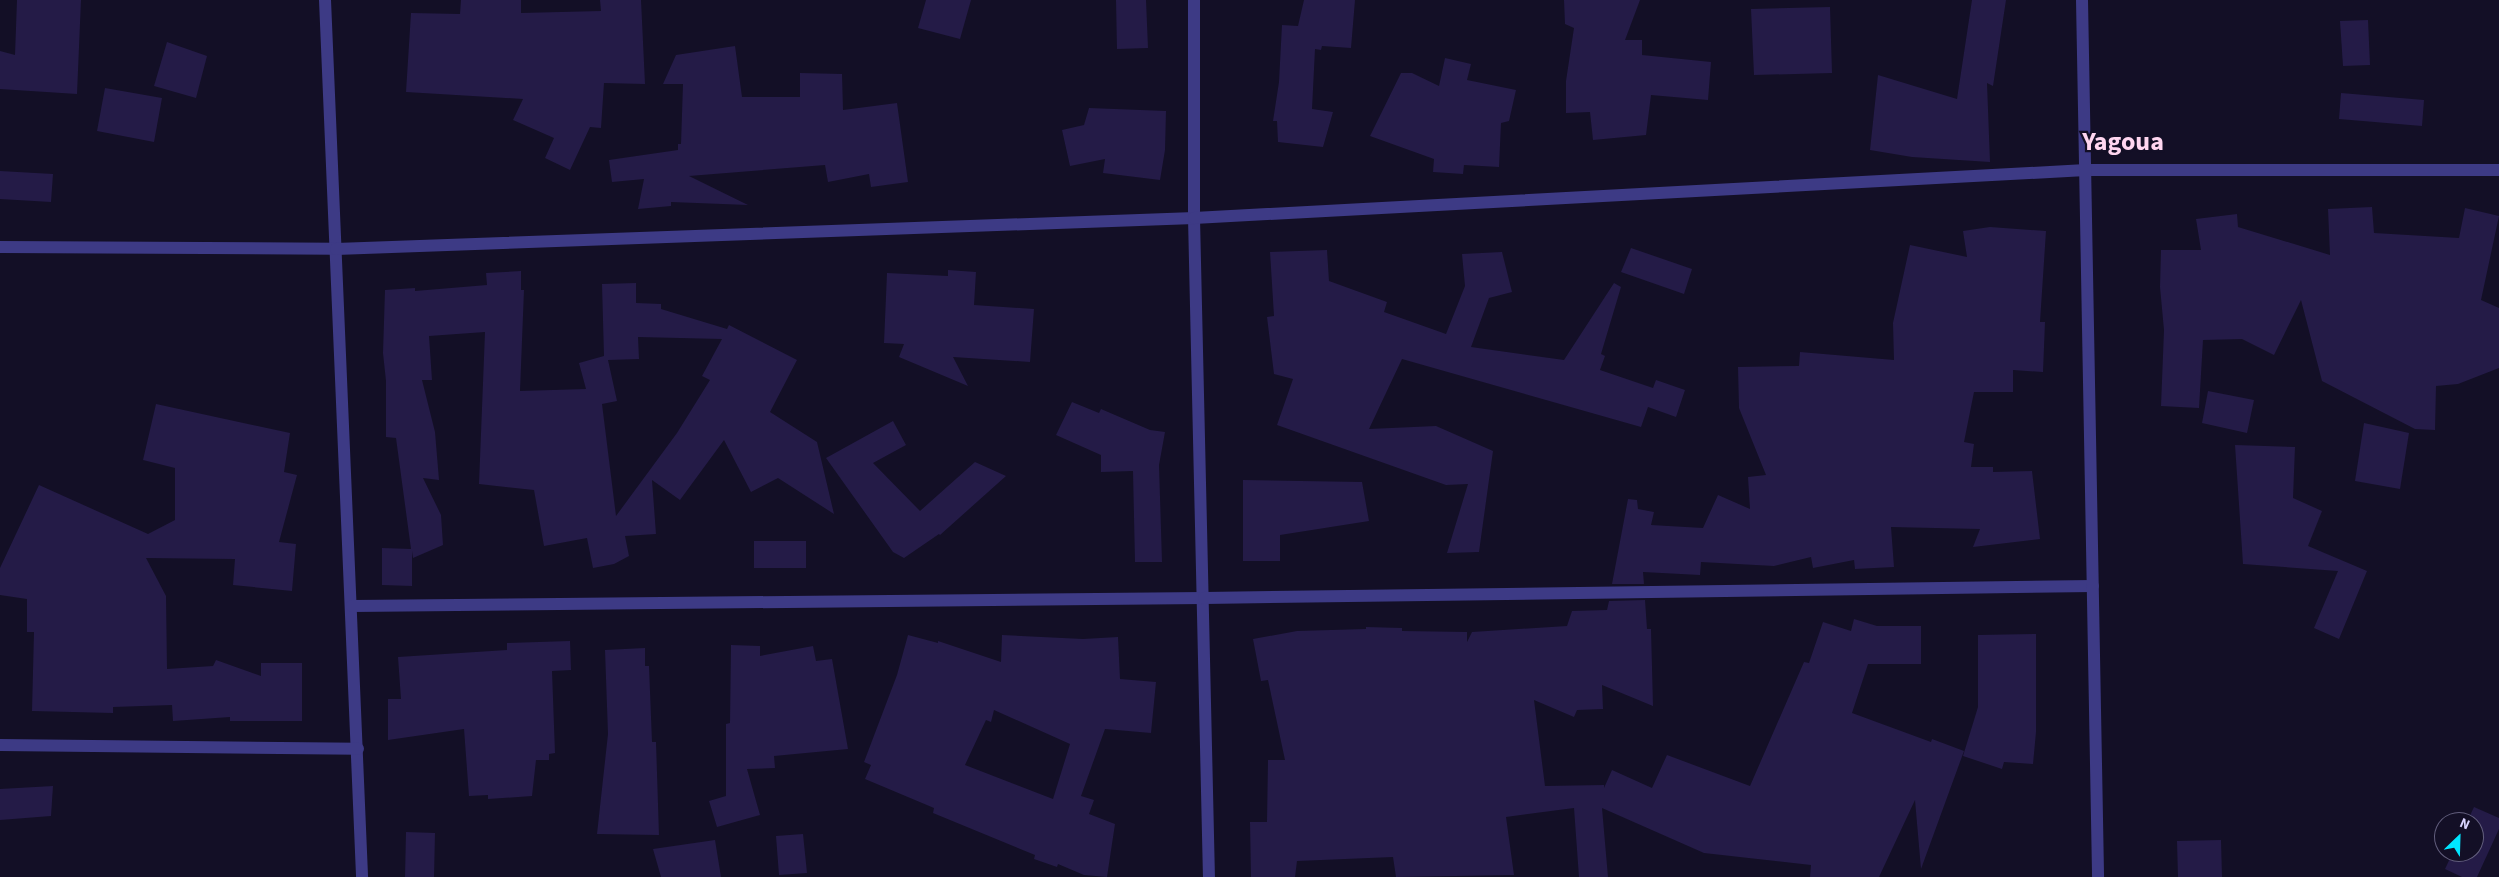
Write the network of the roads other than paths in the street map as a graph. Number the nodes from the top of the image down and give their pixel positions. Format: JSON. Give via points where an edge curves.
{"nodes":[{"id":1,"x":325,"y":0,"type":"edge"},
{"id":2,"x":1194,"y":0,"type":"edge"},
{"id":3,"x":2082,"y":0,"type":"edge"},
{"id":4,"x":2086,"y":170,"type":"junction"},
{"id":5,"x":2499,"y":170,"type":"edge"},
{"id":6,"x":1194,"y":218,"type":"junction"},
{"id":7,"x":0,"y":247,"type":"edge"},
{"id":8,"x":336,"y":250,"type":"junction"},
{"id":9,"x":2093,"y":586,"type":"junction"},
{"id":10,"x":1204,"y":598,"type":"junction"},
{"id":11,"x":352,"y":606,"type":"junction"},
{"id":12,"x":0,"y":745,"type":"edge"},
{"id":13,"x":358,"y":749,"type":"junction"},
{"id":14,"x":362,"y":877,"type":"edge"},
{"id":15,"x":1209,"y":877,"type":"edge"},
{"id":16,"x":2098,"y":877,"type":"edge"}],
"edges":[{"from":1,"to":8,"type":"street"},
{"from":2,"to":6,"type":"street"},
{"from":3,"to":4,"type":"street"},
{"from":4,"to":5,"type":"street"},
{"from":4,"to":6,"type":"street"},
{"from":4,"to":9,"type":"street"},
{"from":6,"to":8,"type":"street"},
{"from":6,"to":10,"type":"street"},
{"from":7,"to":8,"type":"street"},
{"from":8,"to":11,"type":"street"},
{"from":9,"to":10,"type":"street"},
{"from":9,"to":16,"type":"street"},
{"from":10,"to":11,"type":"street"},
{"from":10,"to":15,"type":"street"},
{"from":11,"to":13,"type":"street"},
{"from":12,"to":13,"type":"street"},
{"from":13,"to":14,"type":"street"}]}
